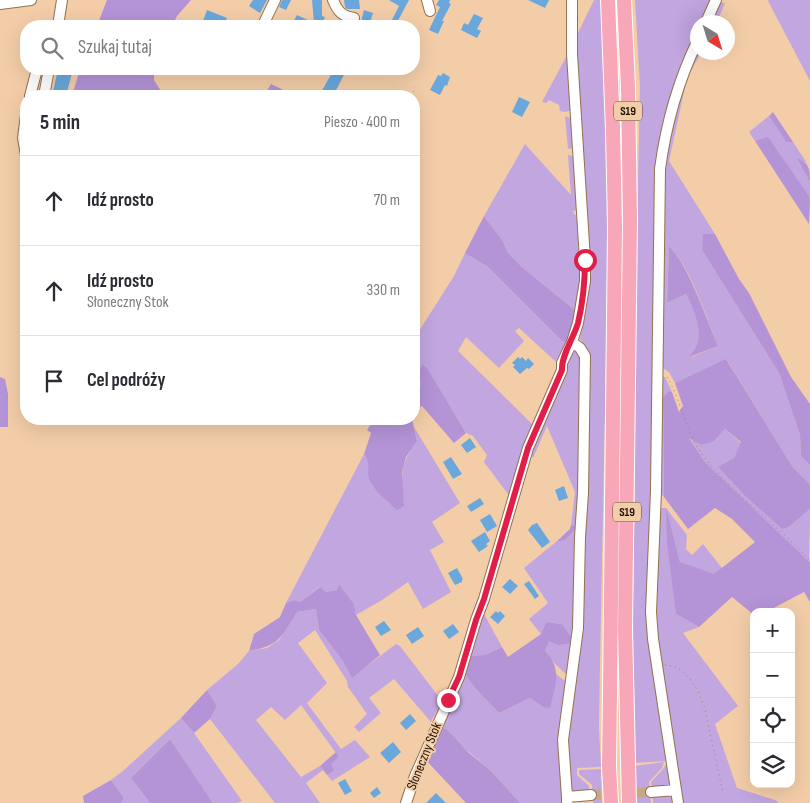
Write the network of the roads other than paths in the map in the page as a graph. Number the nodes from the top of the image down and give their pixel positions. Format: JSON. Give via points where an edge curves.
{"nodes":[{"id":1,"x":31,"y":0,"type":"edge"},
{"id":2,"x":276,"y":0,"type":"edge"},
{"id":3,"x":333,"y":0,"type":"edge"},
{"id":4,"x":427,"y":0,"type":"edge"},
{"id":5,"x":572,"y":0,"type":"edge"},
{"id":6,"x":608,"y":0,"type":"edge"},
{"id":7,"x":624,"y":0,"type":"edge"},
{"id":8,"x":716,"y":0,"type":"edge"},
{"id":9,"x":62,"y":3,"type":"edge"},
{"id":10,"x":0,"y":4,"type":"edge"},
{"id":11,"x":430,"y":11,"type":"dead end"},
{"id":12,"x":709,"y":15,"type":"edge"},
{"id":13,"x":354,"y":18,"type":"dead end"},
{"id":14,"x":53,"y":20,"type":"edge"},
{"id":15,"x":59,"y":20,"type":"edge"},
{"id":16,"x":265,"y":20,"type":"edge"},
{"id":17,"x":690,"y":58,"type":"edge"},
{"id":18,"x":35,"y":75,"type":"edge"},
{"id":19,"x":48,"y":75,"type":"edge"},
{"id":20,"x":32,"y":90,"type":"edge"},
{"id":21,"x":45,"y":90,"type":"edge"},
{"id":22,"x":572,"y":342,"type":"junction"},
{"id":23,"x":676,"y":790,"type":"junction"},
{"id":24,"x":651,"y":792,"type":"tunnel mouth"},
{"id":25,"x":591,"y":795,"type":"tunnel mouth"},
{"id":26,"x":567,"y":800,"type":"edge"},
{"id":27,"x":406,"y":803,"type":"edge"},
{"id":28,"x":611,"y":803,"type":"edge"},
{"id":29,"x":629,"y":803,"type":"edge"},
{"id":30,"x":678,"y":803,"type":"edge"}],
"edges":[{"from":1,"to":10,"type":"street"},
{"from":2,"to":16,"type":"street"},
{"from":3,"to":13,"type":"street","via":[[337,10]]},
{"from":4,"to":11,"type":"street"},
{"from":5,"to":22,"type":"street","name":"Słoneczny Stok","via":[[574,94],[585,260],[582,304]]},
{"from":6,"to":28,"type":"highway","number":"S19","via":[[615,227]]},
{"from":7,"to":29,"type":"highway","number":"S19","via":[[630,221],[625,629]]},
{"from":8,"to":12,"type":"street"},
{"from":9,"to":14,"type":"street"},
{"from":9,"to":15,"type":"street"},
{"from":17,"to":23,"type":"street","via":[[670,118],[660,169],[656,491],[651,612]]},
{"from":18,"to":20,"type":"street"},
{"from":19,"to":21,"type":"street"},
{"from":22,"to":26,"type":"street","via":[[585,356],[578,628],[563,740]]},
{"from":22,"to":27,"type":"street","name":"Słoneczny Stok","via":[[528,448],[459,677]]},
{"from":23,"to":24,"type":"street"},
{"from":23,"to":30,"type":"street"},
{"from":25,"to":26,"type":"street"}]}
